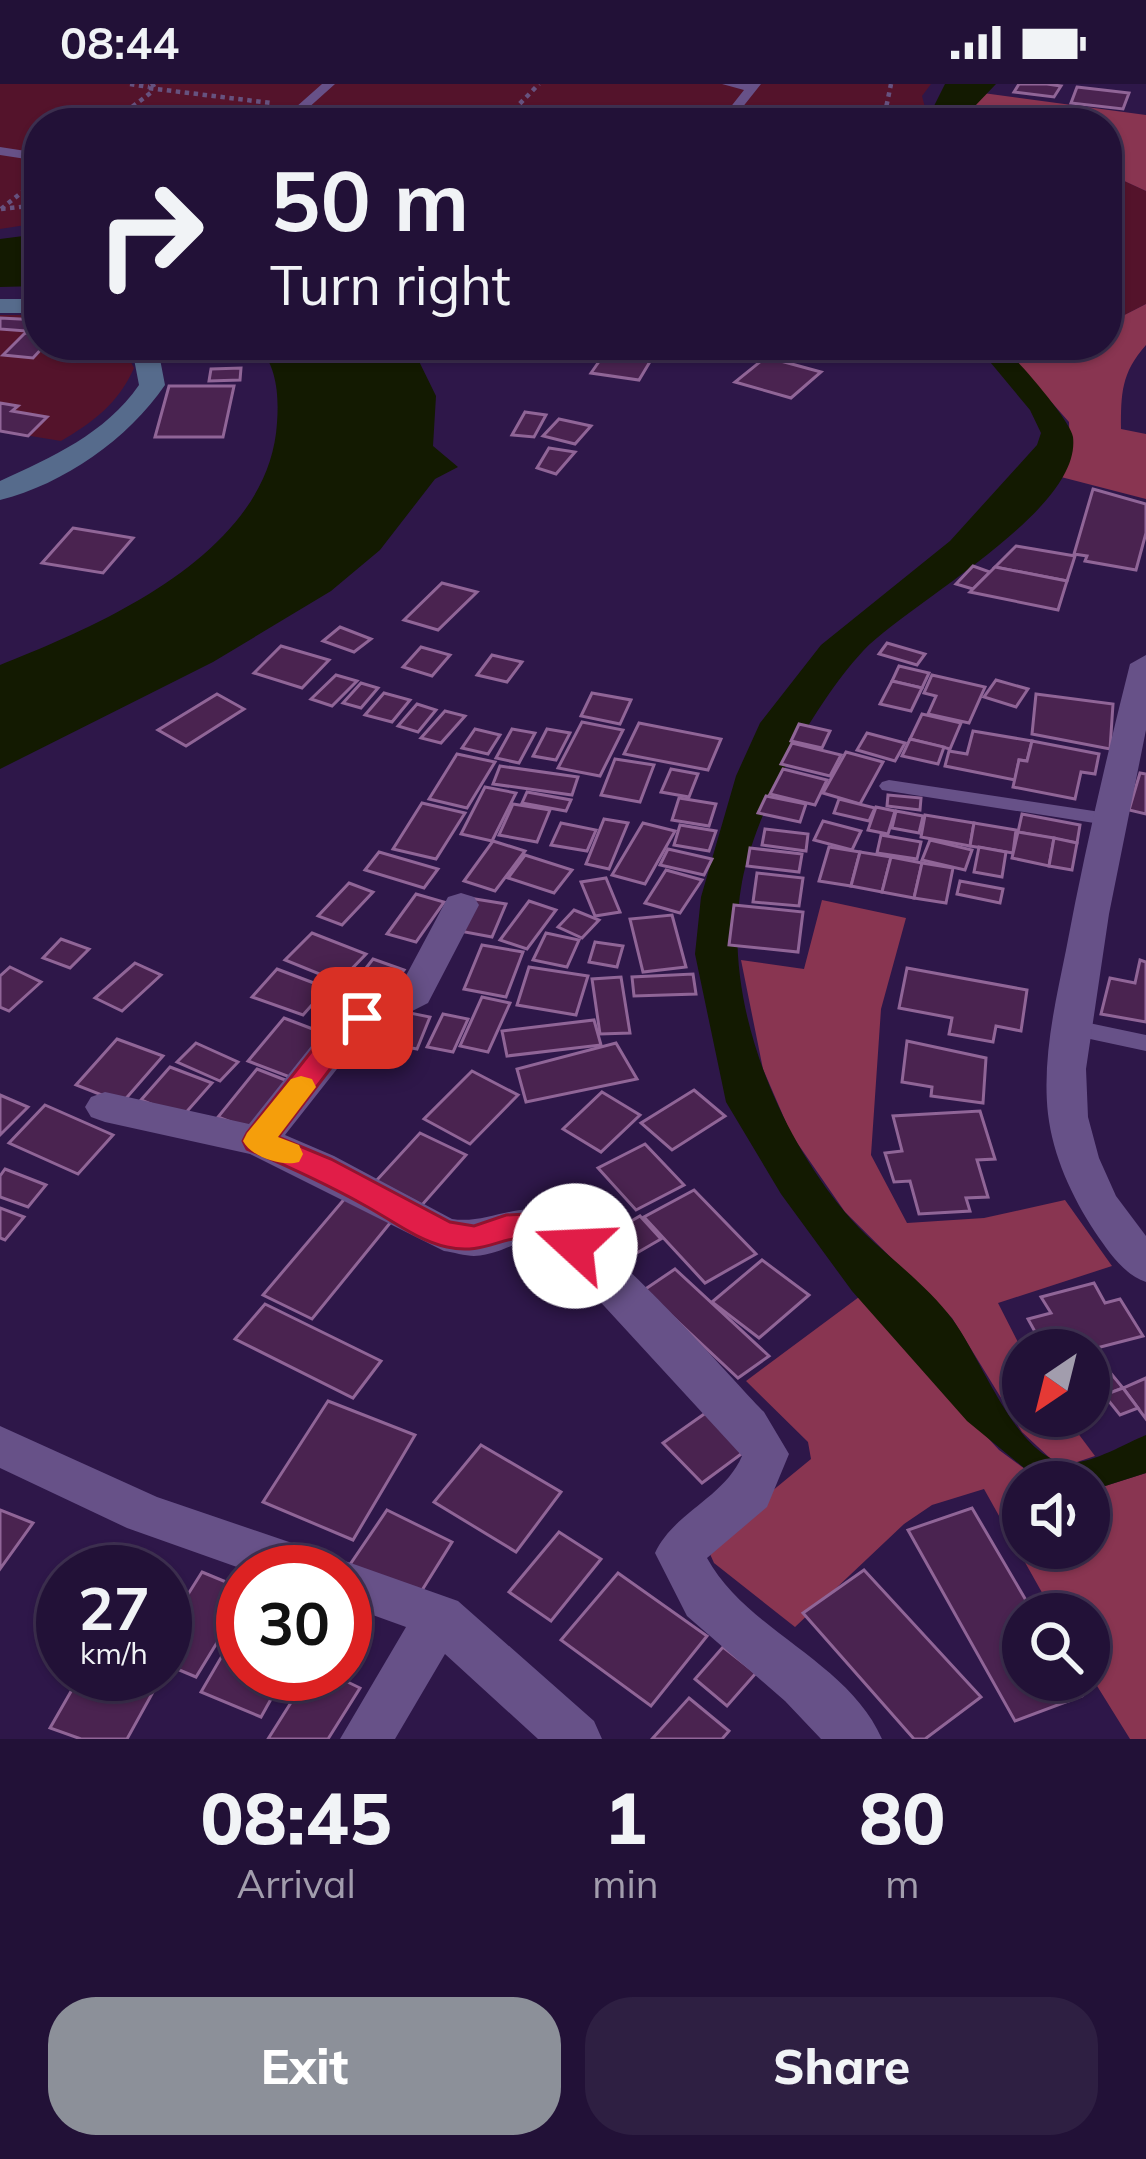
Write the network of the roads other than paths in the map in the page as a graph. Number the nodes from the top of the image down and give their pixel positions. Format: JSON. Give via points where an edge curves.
{"nodes":[{"id":1,"x":329,"y":84,"type":"edge"},
{"id":2,"x":728,"y":84,"type":"edge"},
{"id":3,"x":754,"y":86,"type":"edge"},
{"id":4,"x":301,"y":108,"type":"edge"},
{"id":5,"x":147,"y":360,"type":"edge"},
{"id":6,"x":0,"y":492,"type":"edge"},
{"id":7,"x":1146,"y":664,"type":"edge"},
{"id":8,"x":1133,"y":770,"type":"edge"},
{"id":9,"x":889,"y":786,"type":"dead end"},
{"id":10,"x":1107,"y":819,"type":"junction"},
{"id":11,"x":460,"y":905,"type":"dead end"},
{"id":12,"x":1070,"y":1027,"type":"junction"},
{"id":13,"x":1146,"y":1043,"type":"edge"},
{"id":14,"x":105,"y":1107,"type":"dead end"},
{"id":15,"x":258,"y":1141,"type":"junction"},
{"id":16,"x":1146,"y":1265,"type":"edge"},
{"id":17,"x":0,"y":1446,"type":"edge"},
{"id":18,"x":236,"y":1545,"type":"edge"},
{"id":19,"x":372,"y":1593,"type":"edge"},
{"id":20,"x":440,"y":1617,"type":"junction"},
{"id":21,"x":366,"y":1739,"type":"edge"},
{"id":22,"x":576,"y":1739,"type":"edge"},
{"id":23,"x":856,"y":1739,"type":"edge"}],
"edges":[{"from":1,"to":4,"type":"lane"},
{"from":2,"to":3,"type":"lane"},
{"from":5,"to":6,"type":"main road","via":[[152,385],[128,420]]},
{"from":7,"to":8,"type":"street"},
{"from":8,"to":10,"type":"street"},
{"from":9,"to":10,"type":"lane"},
{"from":10,"to":12,"type":"street"},
{"from":11,"to":15,"type":"street","via":[[415,994],[349,1026]]},
{"from":12,"to":13,"type":"lane"},
{"from":12,"to":16,"type":"street","via":[[1072,1137],[1106,1217]]},
{"from":14,"to":15,"type":"street"},
{"from":15,"to":23,"type":"street","via":[[444,1234],[475,1239],[506,1227],[544,1226],[575,1246],[766,1454],[750,1492],[679,1553],[704,1600]]},
{"from":17,"to":18,"type":"street"},
{"from":19,"to":20,"type":"street"},
{"from":20,"to":21,"type":"street"},
{"from":20,"to":22,"type":"street"}]}
